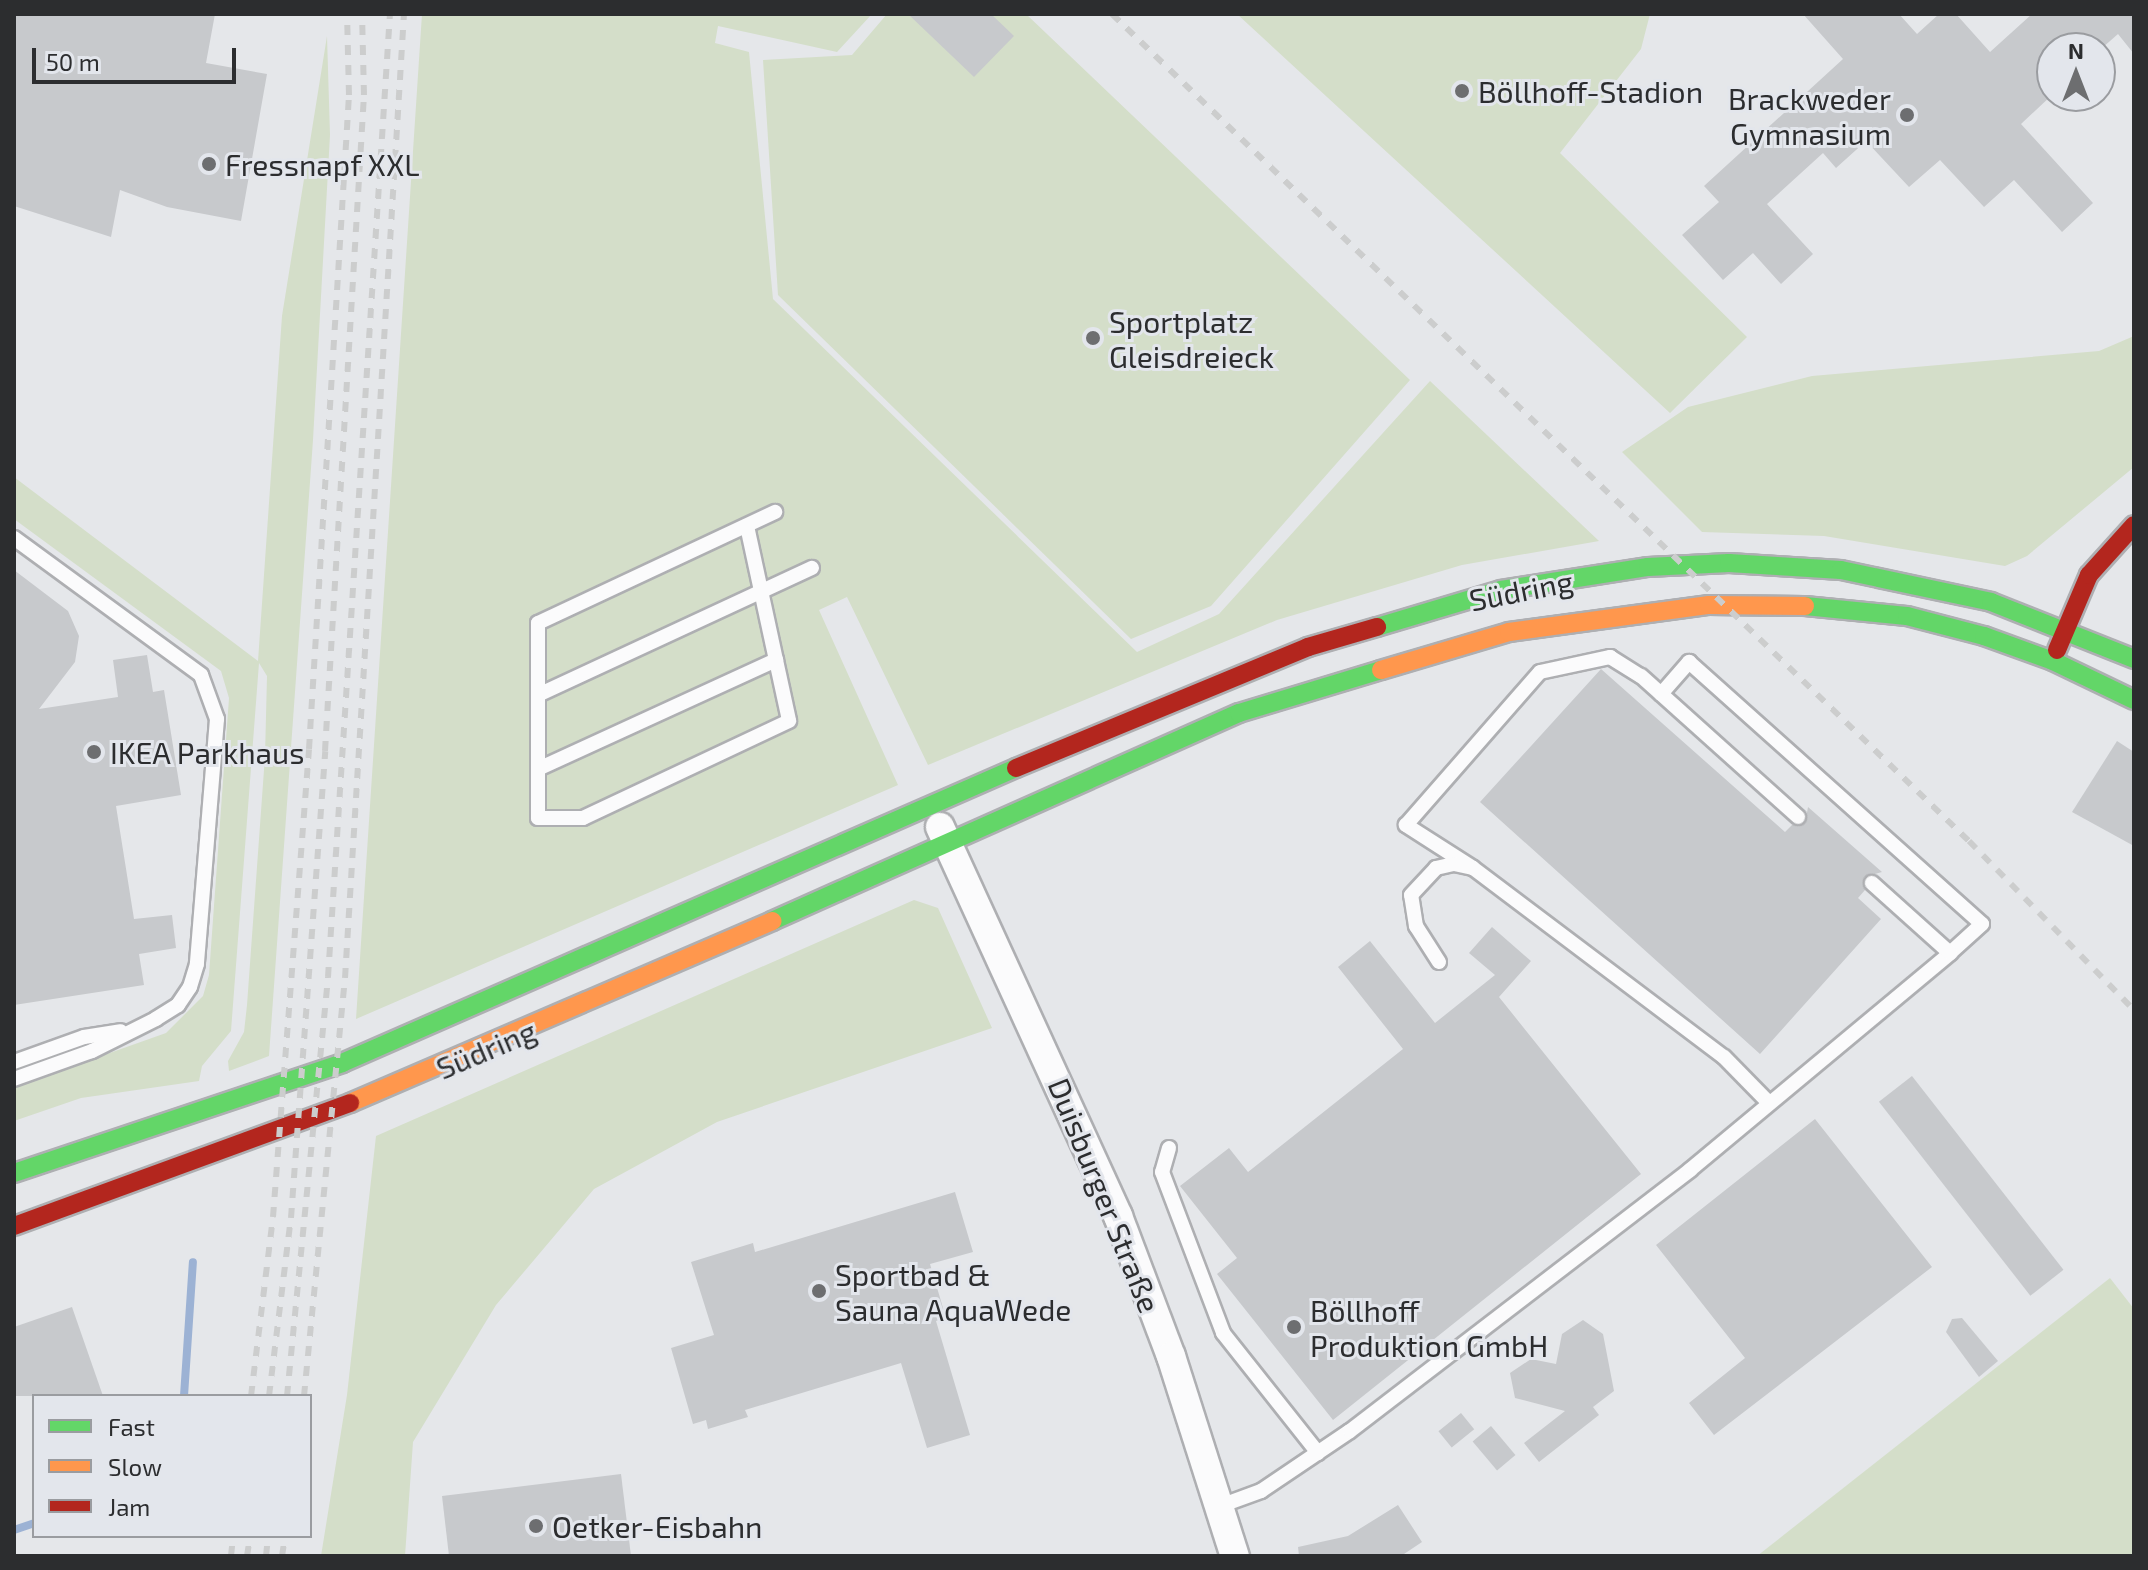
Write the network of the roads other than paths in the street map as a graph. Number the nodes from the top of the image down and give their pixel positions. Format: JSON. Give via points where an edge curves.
{"nodes":[{"id":1,"x":775,"y":512,"type":"dead end"},
{"id":2,"x":2134,"y":525,"type":"edge"},
{"id":3,"x":747,"y":526,"type":"junction"},
{"id":4,"x":14,"y":538,"type":"edge"},
{"id":5,"x":812,"y":568,"type":"dead end"},
{"id":6,"x":761,"y":591,"type":"junction"},
{"id":7,"x":2064,"y":627,"type":"junction"},
{"id":8,"x":2134,"y":659,"type":"edge"},
{"id":9,"x":776,"y":660,"type":"junction"},
{"id":10,"x":2053,"y":661,"type":"junction"},
{"id":11,"x":1661,"y":694,"type":"junction"},
{"id":12,"x":538,"y":695,"type":"junction"},
{"id":13,"x":2134,"y":700,"type":"edge"},
{"id":14,"x":538,"y":769,"type":"junction"},
{"id":15,"x":930,"y":806,"type":"junction"},
{"id":16,"x":1798,"y":817,"type":"dead end"},
{"id":17,"x":948,"y":844,"type":"junction"},
{"id":18,"x":1473,"y":868,"type":"junction"},
{"id":19,"x":1872,"y":883,"type":"dead end"},
{"id":20,"x":1950,"y":953,"type":"junction"},
{"id":21,"x":1439,"y":962,"type":"dead end"},
{"id":22,"x":132,"y":1029,"type":"junction"},
{"id":23,"x":14,"y":1062,"type":"edge"},
{"id":24,"x":14,"y":1079,"type":"edge"},
{"id":25,"x":1768,"y":1102,"type":"junction"},
{"id":26,"x":1169,"y":1148,"type":"dead end"},
{"id":27,"x":14,"y":1172,"type":"edge"},
{"id":28,"x":14,"y":1226,"type":"edge"},
{"id":29,"x":1318,"y":1453,"type":"junction"},
{"id":30,"x":1220,"y":1506,"type":"junction"},
{"id":31,"x":1235,"y":1556,"type":"edge"}],
"edges":[{"from":1,"to":3,"type":"lane"},
{"from":2,"to":7,"type":"main road","via":[[2089,575]]},
{"from":3,"to":6,"type":"lane"},
{"from":3,"to":12,"type":"lane","via":[[538,623]]},
{"from":4,"to":22,"type":"lane","via":[[201,675],[213,698],[217,719],[197,964],[178,1005]]},
{"from":5,"to":6,"type":"lane"},
{"from":6,"to":9,"type":"lane"},
{"from":6,"to":12,"type":"lane"},
{"from":7,"to":8,"type":"main road","name":"Südring"},
{"from":7,"to":10,"type":"main road"},
{"from":7,"to":15,"type":"main road","name":"Südring","via":[[1978,599],[1841,570],[1729,563],[1648,567],[1501,590],[1308,647]]},
{"from":9,"to":14,"type":"lane"},
{"from":9,"to":14,"type":"lane","via":[[789,721],[583,818],[538,818]]},
{"from":10,"to":13,"type":"main road","name":"Südring"},
{"from":10,"to":17,"type":"main road","name":"Südring","via":[[1907,616],[1787,603],[1648,610],[1509,632],[1239,713]]},
{"from":11,"to":16,"type":"lane"},
{"from":11,"to":18,"type":"lane","via":[[1610,657],[1540,672],[1406,825]]},
{"from":11,"to":20,"type":"lane","via":[[1689,662],[1982,924]]},
{"from":12,"to":14,"type":"lane"},
{"from":15,"to":17,"type":"street"},
{"from":15,"to":27,"type":"main road","name":"Südring","via":[[398,1041],[290,1083]]},
{"from":17,"to":28,"type":"main road","name":"Südring","via":[[414,1080]]},
{"from":17,"to":30,"type":"street","name":"Duisburger Straße","via":[[1090,1147],[1171,1356]]},
{"from":18,"to":21,"type":"lane","via":[[1436,868],[1411,895],[1416,926]]},
{"from":18,"to":25,"type":"lane","via":[[1724,1057]]},
{"from":19,"to":20,"type":"lane"},
{"from":20,"to":25,"type":"lane"},
{"from":22,"to":23,"type":"lane","via":[[84,1037]]},
{"from":22,"to":24,"type":"lane","via":[[92,1051]]},
{"from":25,"to":29,"type":"lane","via":[[1690,1170]]},
{"from":26,"to":29,"type":"lane","via":[[1162,1172],[1223,1333]]},
{"from":29,"to":30,"type":"lane","via":[[1261,1491]]},
{"from":30,"to":31,"type":"street","name":"Duisburger Straße"}]}
